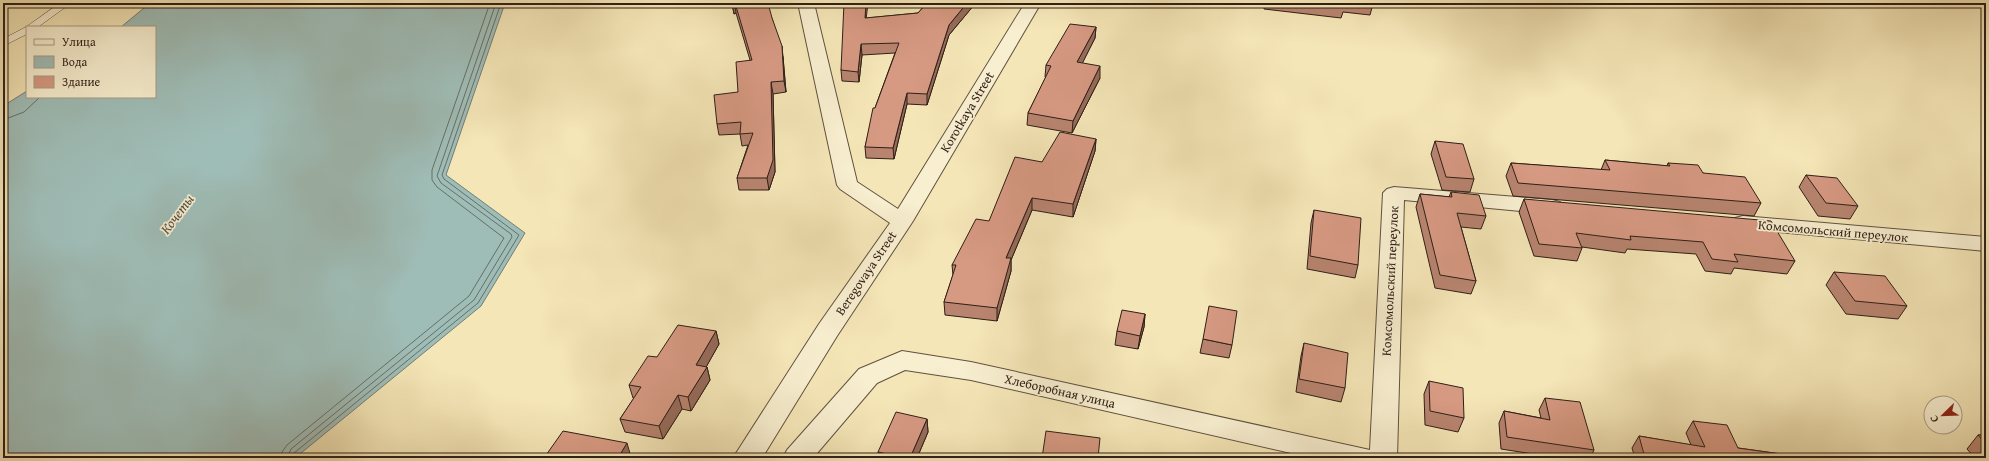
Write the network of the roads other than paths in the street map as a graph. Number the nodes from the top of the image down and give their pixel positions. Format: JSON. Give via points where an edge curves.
{"nodes":[{"id":1,"x":66,"y":3,"type":"edge"},
{"id":2,"x":806,"y":3,"type":"edge"},
{"id":3,"x":1032,"y":3,"type":"edge"},
{"id":4,"x":32,"y":26,"type":"edge"},
{"id":5,"x":26,"y":31,"type":"edge"},
{"id":6,"x":3,"y":43,"type":"edge"},
{"id":7,"x":1576,"y":209,"type":"edge"},
{"id":8,"x":902,"y":221,"type":"junction"},
{"id":9,"x":1726,"y":222,"type":"edge"},
{"id":10,"x":1986,"y":244,"type":"edge"},
{"id":11,"x":747,"y":458,"type":"edge"},
{"id":12,"x":797,"y":458,"type":"edge"},
{"id":13,"x":1361,"y":458,"type":"edge"},
{"id":14,"x":1383,"y":458,"type":"edge"}],
"edges":[{"from":1,"to":4,"type":"lane"},
{"from":2,"to":8,"type":"street","name":"Beregovaya Street","via":[[847,186]]},
{"from":3,"to":8,"type":"street","name":"Korotkaya Street"},
{"from":5,"to":6,"type":"lane"},
{"from":7,"to":14,"type":"street","name":"Комсомольский переулок","via":[[1394,193]]},
{"from":8,"to":11,"type":"street","name":"Beregovaya Street","via":[[828,330]]},
{"from":9,"to":10,"type":"street","name":"Комсомольский переулок"},
{"from":12,"to":13,"type":"street","name":"Хлеборобная улица","via":[[868,376],[902,360],[971,371]]}]}
